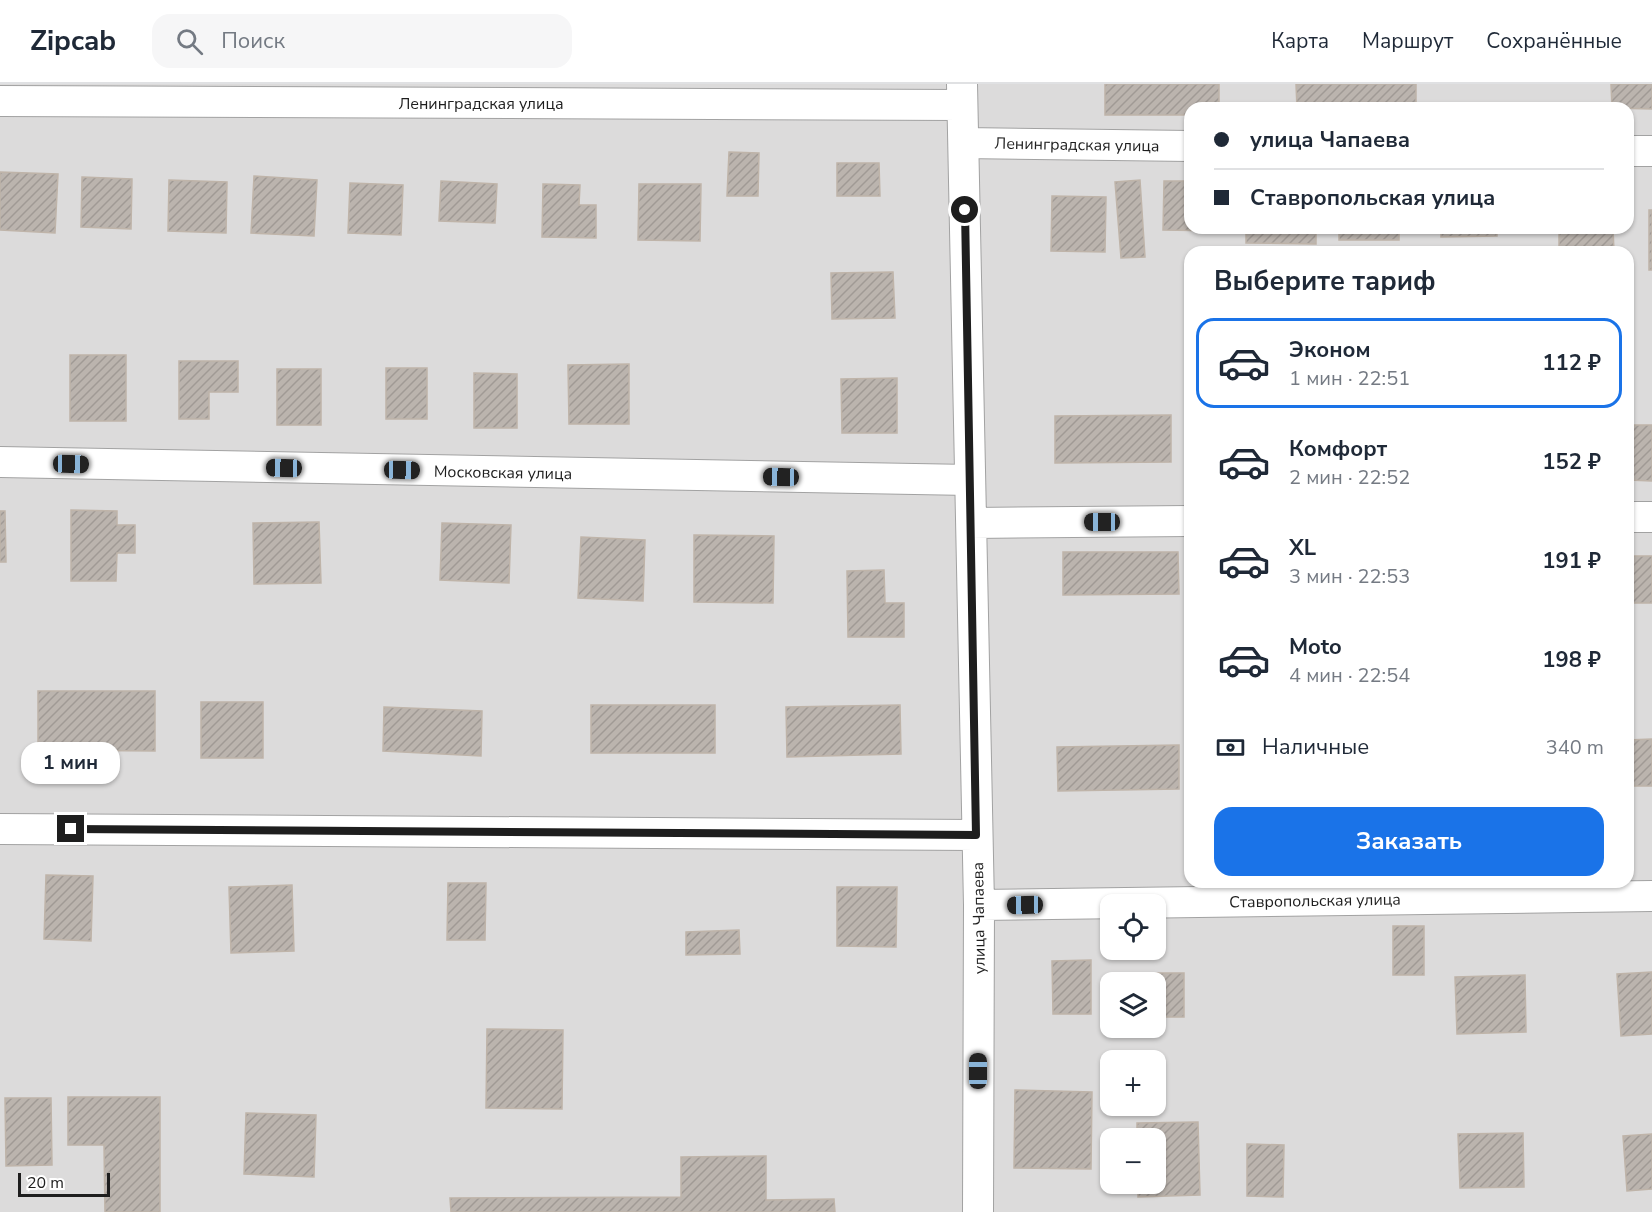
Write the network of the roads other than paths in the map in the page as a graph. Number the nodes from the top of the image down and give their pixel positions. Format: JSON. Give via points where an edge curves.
{"nodes":[{"id":1,"x":962,"y":94,"type":"edge"},
{"id":2,"x":0,"y":101,"type":"edge"},
{"id":3,"x":964,"y":143,"type":"junction"},
{"id":4,"x":1184,"y":146,"type":"edge"},
{"id":5,"x":1634,"y":151,"type":"edge"},
{"id":6,"x":1652,"y":151,"type":"edge"},
{"id":7,"x":0,"y":462,"type":"edge"},
{"id":8,"x":970,"y":480,"type":"junction"},
{"id":9,"x":1634,"y":517,"type":"edge"},
{"id":10,"x":1652,"y":517,"type":"edge"},
{"id":11,"x":1184,"y":521,"type":"edge"},
{"id":12,"x":972,"y":523,"type":"junction"},
{"id":13,"x":0,"y":829,"type":"edge"},
{"id":14,"x":976,"y":835,"type":"junction"},
{"id":15,"x":1652,"y":896,"type":"edge"},
{"id":16,"x":979,"y":905,"type":"junction"},
{"id":17,"x":978,"y":1212,"type":"edge"}],
"edges":[{"from":1,"to":2,"type":"street","name":"Ленинградская улица"},
{"from":1,"to":3,"type":"street","name":"улица Чапаева"},
{"from":3,"to":4,"type":"street","name":"Ленинградская улица"},
{"from":3,"to":8,"type":"street","name":"улица Чапаева"},
{"from":5,"to":6,"type":"street"},
{"from":7,"to":8,"type":"street","name":"Московская улица"},
{"from":8,"to":12,"type":"street","name":"улица Чапаева"},
{"from":9,"to":10,"type":"street"},
{"from":11,"to":12,"type":"street"},
{"from":12,"to":14,"type":"street","name":"улица Чапаева"},
{"from":13,"to":14,"type":"street"},
{"from":14,"to":16,"type":"street","name":"улица Чапаева"},
{"from":15,"to":16,"type":"street","name":"Ставропольская улица"},
{"from":16,"to":17,"type":"street","name":"улица Чапаева"}]}
